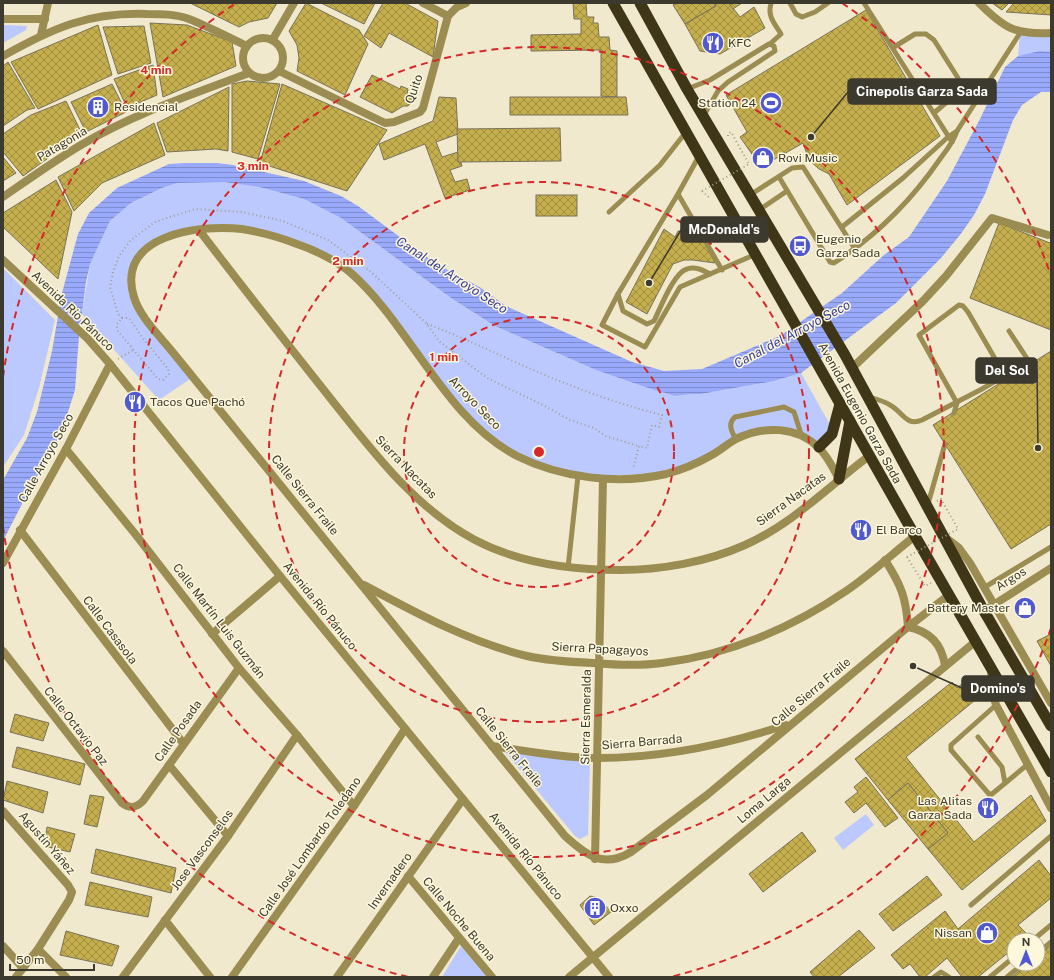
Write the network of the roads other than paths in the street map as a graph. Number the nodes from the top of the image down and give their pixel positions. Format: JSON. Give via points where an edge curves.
{"nodes":[{"id":1,"x":48,"y":3,"type":"edge"},
{"id":2,"x":294,"y":3,"type":"edge"},
{"id":3,"x":424,"y":3,"type":"edge"},
{"id":4,"x":466,"y":3,"type":"edge"},
{"id":5,"x":613,"y":3,"type":"edge"},
{"id":6,"x":790,"y":3,"type":"edge"},
{"id":7,"x":828,"y":3,"type":"edge"},
{"id":8,"x":864,"y":3,"type":"edge"},
{"id":9,"x":979,"y":3,"type":"edge"},
{"id":10,"x":642,"y":4,"type":"edge"},
{"id":11,"x":771,"y":4,"type":"dead end"},
{"id":12,"x":456,"y":5,"type":"edge"},
{"id":13,"x":448,"y":16,"type":"junction"},
{"id":14,"x":3,"y":19,"type":"edge"},
{"id":15,"x":45,"y":19,"type":"junction"},
{"id":16,"x":1020,"y":33,"type":"junction"},
{"id":17,"x":1051,"y":33,"type":"edge"},
{"id":18,"x":41,"y":35,"type":"junction"},
{"id":19,"x":273,"y":39,"type":"junction"},
{"id":20,"x":771,"y":43,"type":"junction"},
{"id":21,"x":247,"y":46,"type":"junction"},
{"id":22,"x":894,"y":47,"type":"junction"},
{"id":23,"x":3,"y":56,"type":"edge"},
{"id":24,"x":279,"y":71,"type":"junction"},
{"id":25,"x":249,"y":73,"type":"junction"},
{"id":26,"x":687,"y":89,"type":"junction"},
{"id":27,"x":934,"y":113,"type":"junction"},
{"id":28,"x":704,"y":115,"type":"junction"},
{"id":29,"x":957,"y":131,"type":"junction"},
{"id":30,"x":686,"y":132,"type":"junction"},
{"id":31,"x":948,"y":137,"type":"junction"},
{"id":32,"x":952,"y":142,"type":"junction"},
{"id":33,"x":699,"y":156,"type":"junction"},
{"id":34,"x":779,"y":177,"type":"junction"},
{"id":35,"x":787,"y":191,"type":"junction"},
{"id":36,"x":678,"y":194,"type":"junction"},
{"id":37,"x":750,"y":195,"type":"junction"},
{"id":38,"x":3,"y":197,"type":"edge"},
{"id":39,"x":759,"y":210,"type":"junction"},
{"id":40,"x":609,"y":212,"type":"dead end"},
{"id":41,"x":842,"y":227,"type":"junction"},
{"id":42,"x":199,"y":230,"type":"junction"},
{"id":43,"x":1048,"y":235,"type":"dead end"},
{"id":44,"x":856,"y":249,"type":"junction"},
{"id":45,"x":754,"y":255,"type":"junction"},
{"id":46,"x":3,"y":260,"type":"edge"},
{"id":47,"x":722,"y":270,"type":"junction"},
{"id":48,"x":710,"y":274,"type":"junction"},
{"id":49,"x":618,"y":294,"type":"junction"},
{"id":50,"x":133,"y":295,"type":"joint"},
{"id":51,"x":1010,"y":331,"type":"dead end"},
{"id":52,"x":110,"y":364,"type":"junction"},
{"id":53,"x":852,"y":368,"type":"junction"},
{"id":54,"x":1005,"y":376,"type":"junction"},
{"id":55,"x":868,"y":396,"type":"junction"},
{"id":56,"x":957,"y":403,"type":"junction"},
{"id":57,"x":840,"y":404,"type":"junction"},
{"id":58,"x":954,"y":413,"type":"dead end"},
{"id":59,"x":850,"y":421,"type":"junction"},
{"id":60,"x":800,"y":434,"type":"junction"},
{"id":61,"x":736,"y":440,"type":"junction"},
{"id":62,"x":945,"y":444,"type":"dead end"},
{"id":63,"x":818,"y":447,"type":"junction"},
{"id":64,"x":66,"y":449,"type":"junction"},
{"id":65,"x":869,"y":456,"type":"junction"},
{"id":66,"x":578,"y":476,"type":"junction"},
{"id":67,"x":603,"y":479,"type":"junction"},
{"id":68,"x":839,"y":479,"type":"junction"},
{"id":69,"x":927,"y":505,"type":"junction"},
{"id":70,"x":20,"y":530,"type":"junction"},
{"id":71,"x":914,"y":536,"type":"junction"},
{"id":72,"x":944,"y":536,"type":"junction"},
{"id":73,"x":1051,"y":547,"type":"edge"},
{"id":74,"x":885,"y":560,"type":"junction"},
{"id":75,"x":3,"y":563,"type":"edge"},
{"id":76,"x":568,"y":568,"type":"junction"},
{"id":77,"x":1051,"y":568,"type":"edge"},
{"id":78,"x":600,"y":570,"type":"junction"},
{"id":79,"x":280,"y":576,"type":"junction"},
{"id":80,"x":361,"y":584,"type":"junction"},
{"id":81,"x":985,"y":587,"type":"junction"},
{"id":82,"x":949,"y":595,"type":"junction"},
{"id":83,"x":995,"y":604,"type":"junction"},
{"id":84,"x":984,"y":611,"type":"junction"},
{"id":85,"x":908,"y":627,"type":"junction"},
{"id":86,"x":212,"y":634,"type":"junction"},
{"id":87,"x":976,"y":642,"type":"junction"},
{"id":88,"x":3,"y":651,"type":"edge"},
{"id":89,"x":598,"y":664,"type":"junction"},
{"id":90,"x":991,"y":665,"type":"junction"},
{"id":91,"x":945,"y":666,"type":"junction"},
{"id":92,"x":239,"y":668,"type":"junction"},
{"id":93,"x":1050,"y":700,"type":"edge"},
{"id":94,"x":996,"y":705,"type":"junction"},
{"id":95,"x":791,"y":724,"type":"junction"},
{"id":96,"x":1051,"y":726,"type":"edge"},
{"id":97,"x":405,"y":729,"type":"junction"},
{"id":98,"x":297,"y":735,"type":"junction"},
{"id":99,"x":978,"y":737,"type":"dead end"},
{"id":100,"x":183,"y":743,"type":"junction"},
{"id":101,"x":492,"y":746,"type":"junction"},
{"id":102,"x":597,"y":758,"type":"junction"},
{"id":103,"x":169,"y":765,"type":"junction"},
{"id":104,"x":1027,"y":765,"type":"junction"},
{"id":105,"x":1051,"y":772,"type":"edge"},
{"id":106,"x":1005,"y":783,"type":"junction"},
{"id":107,"x":463,"y":799,"type":"junction"},
{"id":108,"x":354,"y":806,"type":"junction"},
{"id":109,"x":136,"y":807,"type":"joint"},
{"id":110,"x":1051,"y":808,"type":"edge"},
{"id":111,"x":3,"y":811,"type":"edge"},
{"id":112,"x":228,"y":836,"type":"junction"},
{"id":113,"x":1051,"y":836,"type":"edge"},
{"id":114,"x":596,"y":859,"type":"junction"},
{"id":115,"x":408,"y":876,"type":"junction"},
{"id":116,"x":971,"y":904,"type":"dead end"},
{"id":117,"x":166,"y":920,"type":"junction"},
{"id":118,"x":1051,"y":925,"type":"edge"},
{"id":119,"x":1043,"y":932,"type":"edge"},
{"id":120,"x":459,"y":938,"type":"junction"},
{"id":121,"x":3,"y":946,"type":"edge"},
{"id":122,"x":38,"y":949,"type":"junction"},
{"id":123,"x":593,"y":957,"type":"junction"},
{"id":124,"x":1006,"y":964,"type":"edge"},
{"id":125,"x":23,"y":968,"type":"junction"},
{"id":126,"x":16,"y":977,"type":"edge"},
{"id":127,"x":66,"y":977,"type":"edge"},
{"id":128,"x":123,"y":977,"type":"edge"},
{"id":129,"x":210,"y":977,"type":"edge"},
{"id":130,"x":232,"y":977,"type":"edge"},
{"id":131,"x":337,"y":977,"type":"edge"},
{"id":132,"x":433,"y":977,"type":"edge"},
{"id":133,"x":492,"y":977,"type":"edge"},
{"id":134,"x":568,"y":977,"type":"edge"},
{"id":135,"x":609,"y":977,"type":"edge"},
{"id":136,"x":934,"y":977,"type":"edge"},
{"id":137,"x":949,"y":977,"type":"edge"},
{"id":138,"x":990,"y":977,"type":"edge"}],
"edges":[{"from":1,"to":15,"type":"street"},
{"from":2,"to":19,"type":"street"},
{"from":3,"to":13,"type":"street"},
{"from":4,"to":12,"type":"street","name":"Quito"},
{"from":5,"to":30,"type":"highway","name":"Avenida Eugenio Garza Sada"},
{"from":6,"to":7,"type":"lane","via":[[796,14],[803,17]]},
{"from":8,"to":22,"type":"lane"},
{"from":9,"to":16,"type":"street","via":[[991,15]]},
{"from":10,"to":26,"type":"highway","name":"Avenida Eugenio Garza Sada"},
{"from":11,"to":20,"type":"lane","via":[[770,17],[781,34]]},
{"from":12,"to":13,"type":"street","name":"Quito"},
{"from":13,"to":24,"type":"street","name":"Quito","via":[[423,108],[420,112],[394,122],[385,123]]},
{"from":14,"to":15,"type":"street"},
{"from":15,"to":18,"type":"street"},
{"from":16,"to":17,"type":"street"},
{"from":16,"to":29,"type":"lane"},
{"from":18,"to":21,"type":"street","via":[[94,16],[127,13],[167,14],[188,19]]},
{"from":18,"to":23,"type":"street"},
{"from":19,"to":21,"type":"street","via":[[254,40]]},
{"from":19,"to":24,"type":"street","via":[[282,51],[282,65]]},
{"from":20,"to":26,"type":"lane","via":[[710,80]]},
{"from":20,"to":28,"type":"lane","via":[[775,51],[718,91]]},
{"from":21,"to":25,"type":"street","via":[[243,55]]},
{"from":22,"to":27,"type":"lane"},
{"from":22,"to":27,"type":"lane","via":[[915,34],[926,34],[934,40],[958,78],[956,94]]},
{"from":24,"to":25,"type":"street","via":[[270,78],[259,78]]},
{"from":25,"to":38,"type":"street","name":"Patagonia","via":[[138,117],[82,144]]},
{"from":26,"to":28,"type":"highway","name":"Avenida Eugenio Garza Sada"},
{"from":27,"to":31,"type":"lane"},
{"from":28,"to":37,"type":"highway","name":"Avenida Eugenio Garza Sada"},
{"from":29,"to":31,"type":"lane"},
{"from":29,"to":32,"type":"lane"},
{"from":30,"to":33,"type":"highway","name":"Avenida Eugenio Garza Sada"},
{"from":30,"to":40,"type":"lane","via":[[660,165]]},
{"from":31,"to":32,"type":"lane"},
{"from":31,"to":41,"type":"lane","via":[[903,178]]},
{"from":32,"to":44,"type":"lane","via":[[910,198]]},
{"from":33,"to":36,"type":"lane"},
{"from":33,"to":45,"type":"highway","name":"Avenida Eugenio Garza Sada"},
{"from":34,"to":35,"type":"lane"},
{"from":34,"to":37,"type":"lane"},
{"from":34,"to":41,"type":"lane","via":[[792,168],[803,167]]},
{"from":35,"to":39,"type":"lane"},
{"from":35,"to":44,"type":"lane","via":[[831,263],[834,264]]},
{"from":36,"to":47,"type":"lane"},
{"from":36,"to":49,"type":"lane"},
{"from":37,"to":39,"type":"highway","name":"Avenida Eugenio Garza Sada"},
{"from":39,"to":53,"type":"highway","name":"Avenida Eugenio Garza Sada"},
{"from":41,"to":44,"type":"lane"},
{"from":42,"to":50,"type":"street","name":"Arroyo Seco","via":[[170,235],[154,242],[141,253],[132,270]]},
{"from":42,"to":66,"type":"street","name":"Arroyo Seco","via":[[239,229],[271,235],[299,244],[350,272],[376,299],[448,395],[487,435],[517,456]]},
{"from":42,"to":76,"type":"street","name":"Sierra Nacatas","via":[[369,446],[419,501],[476,540],[510,554]]},
{"from":43,"to":53,"type":"street","via":[[992,218],[923,302]]},
{"from":45,"to":47,"type":"lane"},
{"from":45,"to":57,"type":"highway","name":"Avenida Eugenio Garza Sada"},
{"from":46,"to":52,"type":"street","name":"Avenida Río Pánuco","via":[[88,339]]},
{"from":47,"to":48,"type":"lane"},
{"from":48,"to":49,"type":"lane","via":[[698,268],[686,268],[678,274],[654,320],[647,324],[623,311]]},
{"from":48,"to":49,"type":"lane","via":[[677,289],[645,347],[602,325]]},
{"from":50,"to":80,"type":"street","name":"Calle Sierra Fraile","via":[[141,311],[175,355]]},
{"from":51,"to":54,"type":"lane","via":[[1029,361]]},
{"from":52,"to":64,"type":"street","name":"Calle Arroyo Seco"},
{"from":52,"to":79,"type":"street","name":"Avenida Río Pánuco"},
{"from":53,"to":55,"type":"highway","name":"Avenida Eugenio Garza Sada"},
{"from":54,"to":56,"type":"lane"},
{"from":54,"to":56,"type":"lane","via":[[968,312],[959,305],[919,335]]},
{"from":55,"to":56,"type":"lane","via":[[890,404],[906,419],[914,422]]},
{"from":55,"to":69,"type":"highway","name":"Avenida Eugenio Garza Sada"},
{"from":56,"to":58,"type":"lane"},
{"from":57,"to":59,"type":"highway","name":"Avenida Eugenio Garza Sada"},
{"from":57,"to":63,"type":"highway","via":[[832,434]]},
{"from":59,"to":65,"type":"highway","name":"Avenida Eugenio Garza Sada"},
{"from":59,"to":68,"type":"highway"},
{"from":60,"to":61,"type":"street","name":"Arroyo Seco","via":[[779,430],[762,431]]},
{"from":60,"to":61,"type":"lane","via":[[794,412],[784,407],[735,417],[730,424]]},
{"from":60,"to":63,"type":"street","name":"Arroyo Seco"},
{"from":61,"to":67,"type":"street","name":"Arroyo Seco","via":[[708,457],[665,474]]},
{"from":62,"to":69,"type":"lane"},
{"from":63,"to":68,"type":"street","name":"Arroyo Seco"},
{"from":64,"to":70,"type":"street","name":"Calle Arroyo Seco"},
{"from":64,"to":86,"type":"street","name":"Calle Martín Luis Guzmán"},
{"from":65,"to":68,"type":"street","name":"Sierra Nacatas"},
{"from":65,"to":71,"type":"highway","name":"Avenida Eugenio Garza Sada"},
{"from":66,"to":67,"type":"street","name":"Arroyo Seco"},
{"from":66,"to":76,"type":"lane"},
{"from":67,"to":78,"type":"street","name":"Sierra Esmeralda"},
{"from":68,"to":78,"type":"street","name":"Sierra Nacatas","via":[[791,517],[745,545],[682,564],[640,570]]},
{"from":69,"to":72,"type":"highway","name":"Avenida Eugenio Garza Sada"},
{"from":70,"to":75,"type":"street","name":"Calle Arroyo Seco"},
{"from":70,"to":100,"type":"street","name":"Calle Casasola"},
{"from":71,"to":74,"type":"street","name":"Sierra Papagayos"},
{"from":71,"to":82,"type":"highway","name":"Avenida Eugenio Garza Sada"},
{"from":72,"to":81,"type":"street","via":[[965,555]]},
{"from":72,"to":84,"type":"highway","name":"Avenida Eugenio Garza Sada"},
{"from":73,"to":81,"type":"lane"},
{"from":74,"to":85,"type":"street","via":[[898,581],[906,602]]},
{"from":74,"to":89,"type":"street","name":"Sierra Papagayos","via":[[847,591],[794,623],[741,645],[698,658],[661,664]]},
{"from":76,"to":78,"type":"street","name":"Sierra Nacatas"},
{"from":77,"to":83,"type":"street","name":"Argos"},
{"from":78,"to":89,"type":"street","name":"Sierra Esmeralda"},
{"from":79,"to":86,"type":"street"},
{"from":79,"to":97,"type":"street","name":"Avenida Río Pánuco"},
{"from":80,"to":89,"type":"street","name":"Sierra Papagayos","via":[[433,621],[527,656]]},
{"from":80,"to":101,"type":"street","name":"Calle Sierra Fraile"},
{"from":81,"to":83,"type":"street"},
{"from":82,"to":85,"type":"street","name":"Calle Sierra Fraile"},
{"from":82,"to":87,"type":"highway","name":"Avenida Eugenio Garza Sada"},
{"from":83,"to":84,"type":"street","name":"Argos"},
{"from":83,"to":93,"type":"street"},
{"from":84,"to":96,"type":"highway","name":"Avenida Eugenio Garza Sada"},
{"from":85,"to":91,"type":"street","via":[[922,631],[934,639],[942,651]]},
{"from":85,"to":95,"type":"street","name":"Calle Sierra Fraile"},
{"from":86,"to":92,"type":"street","name":"Calle Martín Luis Guzmán"},
{"from":87,"to":90,"type":"highway","name":"Avenida Eugenio Garza Sada"},
{"from":87,"to":91,"type":"street","name":"Loma Larga"},
{"from":88,"to":109,"type":"street","name":"Calle Octavio Paz","via":[[122,803]]},
{"from":89,"to":102,"type":"street","name":"Sierra Esmeralda"},
{"from":90,"to":94,"type":"street","via":[[992,691]]},
{"from":90,"to":105,"type":"highway","name":"Avenida Eugenio Garza Sada"},
{"from":91,"to":123,"type":"street","name":"Loma Larga"},
{"from":92,"to":98,"type":"street","name":"Calle Martín Luis Guzmán"},
{"from":92,"to":100,"type":"street","name":"Calle Posada"},
{"from":94,"to":104,"type":"street"},
{"from":94,"to":106,"type":"lane","via":[[950,748],[989,794]]},
{"from":95,"to":102,"type":"street","name":"Sierra Barrada","via":[[699,749],[647,756]]},
{"from":95,"to":114,"type":"street","name":"Calle Sierra Fraile","via":[[707,795],[631,852],[616,858]]},
{"from":97,"to":107,"type":"street","name":"Avenida Río Pánuco"},
{"from":97,"to":108,"type":"street","name":"Calle José Lombardo Toledano"},
{"from":98,"to":108,"type":"street","name":"Calle Martín Luis Guzmán"},
{"from":98,"to":112,"type":"street","name":"Jose Vasconselos"},
{"from":99,"to":106,"type":"lane","via":[[1002,767]]},
{"from":100,"to":103,"type":"street","name":"Calle Posada"},
{"from":101,"to":102,"type":"street","name":"Sierra Barrada"},
{"from":101,"to":114,"type":"street","name":"Calle Sierra Fraile","via":[[565,836],[579,849]]},
{"from":102,"to":114,"type":"street","name":"Sierra Esmeralda"},
{"from":103,"to":109,"type":"street","name":"Calle Posada"},
{"from":103,"to":112,"type":"street"},
{"from":104,"to":106,"type":"lane"},
{"from":104,"to":110,"type":"street"},
{"from":107,"to":115,"type":"street","name":"Invernadero"},
{"from":107,"to":123,"type":"street","name":"Avenida Río Pánuco"},
{"from":108,"to":130,"type":"street","name":"Calle José Lombardo Toledano"},
{"from":111,"to":122,"type":"street","name":"Agustín Yáñez","via":[[72,892],[70,900]]},
{"from":112,"to":117,"type":"street","name":"Jose Vasconselos"},
{"from":113,"to":116,"type":"lane"},
{"from":115,"to":120,"type":"street","name":"Calle Noche Buena"},
{"from":115,"to":131,"type":"street","name":"Invernadero"},
{"from":117,"to":128,"type":"street","name":"Jose Vasconselos"},
{"from":117,"to":129,"type":"street"},
{"from":118,"to":119,"type":"lane"},
{"from":120,"to":132,"type":"street"},
{"from":120,"to":133,"type":"street","name":"Calle Noche Buena"},
{"from":121,"to":125,"type":"street"},
{"from":122,"to":125,"type":"street"},
{"from":122,"to":127,"type":"street"},
{"from":123,"to":134,"type":"street","name":"Loma Larga"},
{"from":123,"to":135,"type":"street","name":"Avenida Río Pánuco"},
{"from":124,"to":138,"type":"lane"},
{"from":125,"to":126,"type":"street"},
{"from":136,"to":137,"type":"lane","via":[[942,972]]}]}
